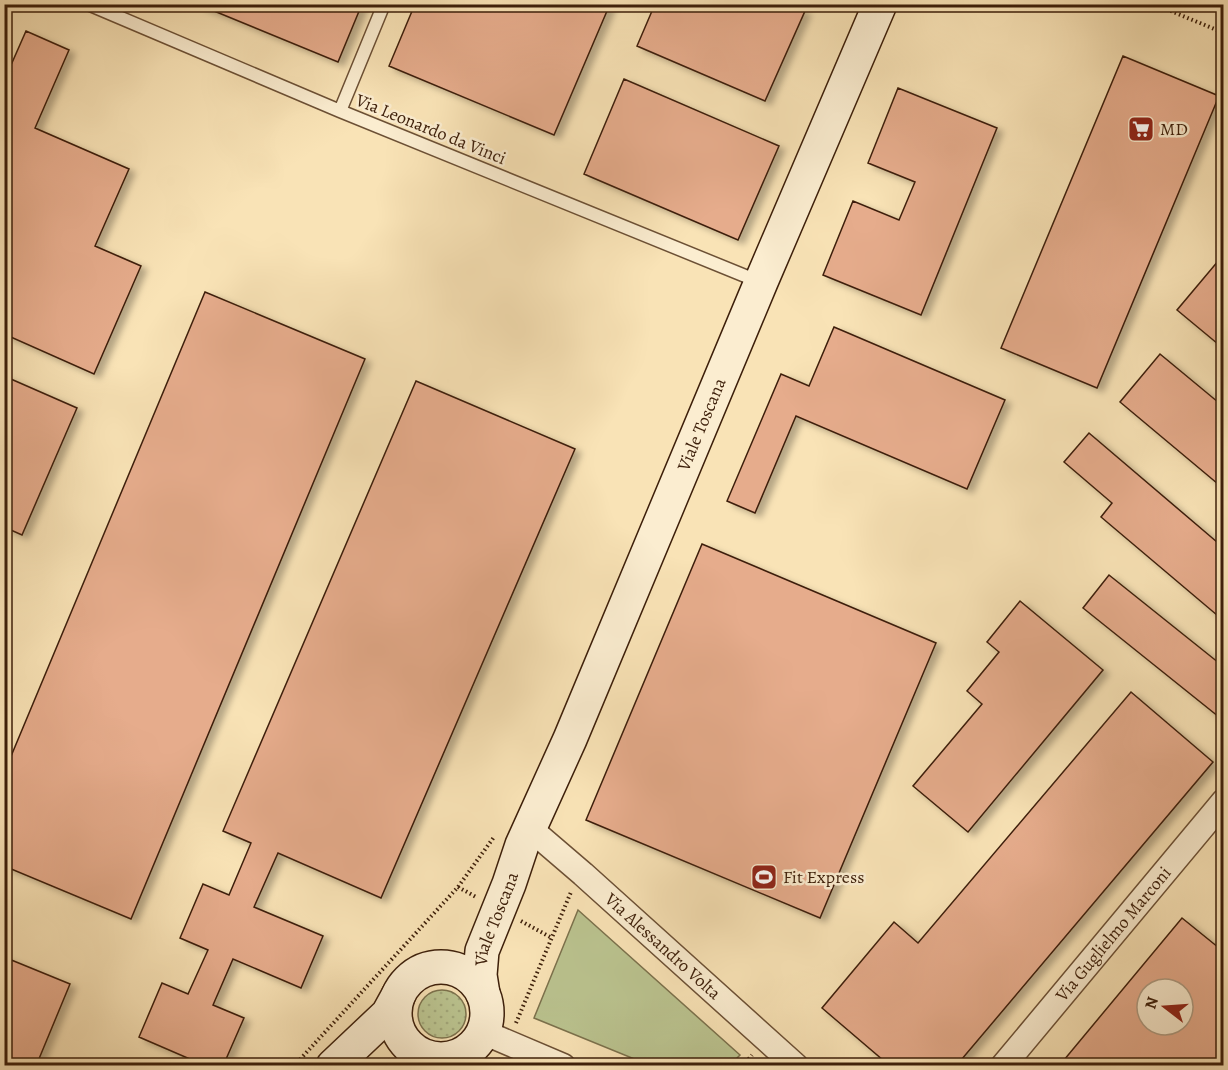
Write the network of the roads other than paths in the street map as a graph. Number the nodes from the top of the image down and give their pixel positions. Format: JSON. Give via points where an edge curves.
{"nodes":[{"id":1,"x":88,"y":4,"type":"edge"},
{"id":2,"x":384,"y":4,"type":"edge"},
{"id":3,"x":880,"y":4,"type":"edge"},
{"id":4,"x":340,"y":111,"type":"junction"},
{"id":5,"x":761,"y":282,"type":"junction"},
{"id":6,"x":1224,"y":801,"type":"edge"},
{"id":7,"x":517,"y":835,"type":"junction"},
{"id":8,"x":429,"y":968,"type":"junction"},
{"id":9,"x":399,"y":994,"type":"junction"},
{"id":10,"x":483,"y":994,"type":"junction"},
{"id":11,"x":456,"y":1052,"type":"edge"},
{"id":12,"x":341,"y":1057,"type":"edge"},
{"id":13,"x":563,"y":1065,"type":"edge"},
{"id":14,"x":796,"y":1065,"type":"edge"},
{"id":15,"x":1003,"y":1065,"type":"edge"}],
"edges":[{"from":1,"to":4,"type":"lane","name":"Via Leonardo da Vinci"},
{"from":2,"to":4,"type":"lane"},
{"from":3,"to":5,"type":"street","name":"Viale Toscana"},
{"from":4,"to":5,"type":"lane","name":"Via Leonardo da Vinci"},
{"from":5,"to":7,"type":"street","name":"Viale Toscana","via":[[622,617]]},
{"from":6,"to":15,"type":"street","name":"Via Guglielmo Marconi"},
{"from":7,"to":8,"type":"street","name":"Viale Toscana","via":[[459,946]]},
{"from":7,"to":10,"type":"street","name":"Viale Toscana","via":[[509,884],[482,951]]},
{"from":7,"to":14,"type":"street","name":"Via Alessandro Volta","via":[[540,838],[584,874]]},
{"from":8,"to":9,"type":"street","via":[[410,978]]},
{"from":8,"to":10,"type":"street","via":[[444,966],[462,971]]},
{"from":9,"to":11,"type":"street","via":[[396,1024],[406,1043]]},
{"from":9,"to":12,"type":"street","via":[[387,1014]]},
{"from":10,"to":11,"type":"street","via":[[487,1015]]},
{"from":11,"to":12,"type":"street","via":[[368,1045]]},
{"from":11,"to":13,"type":"street"}]}
